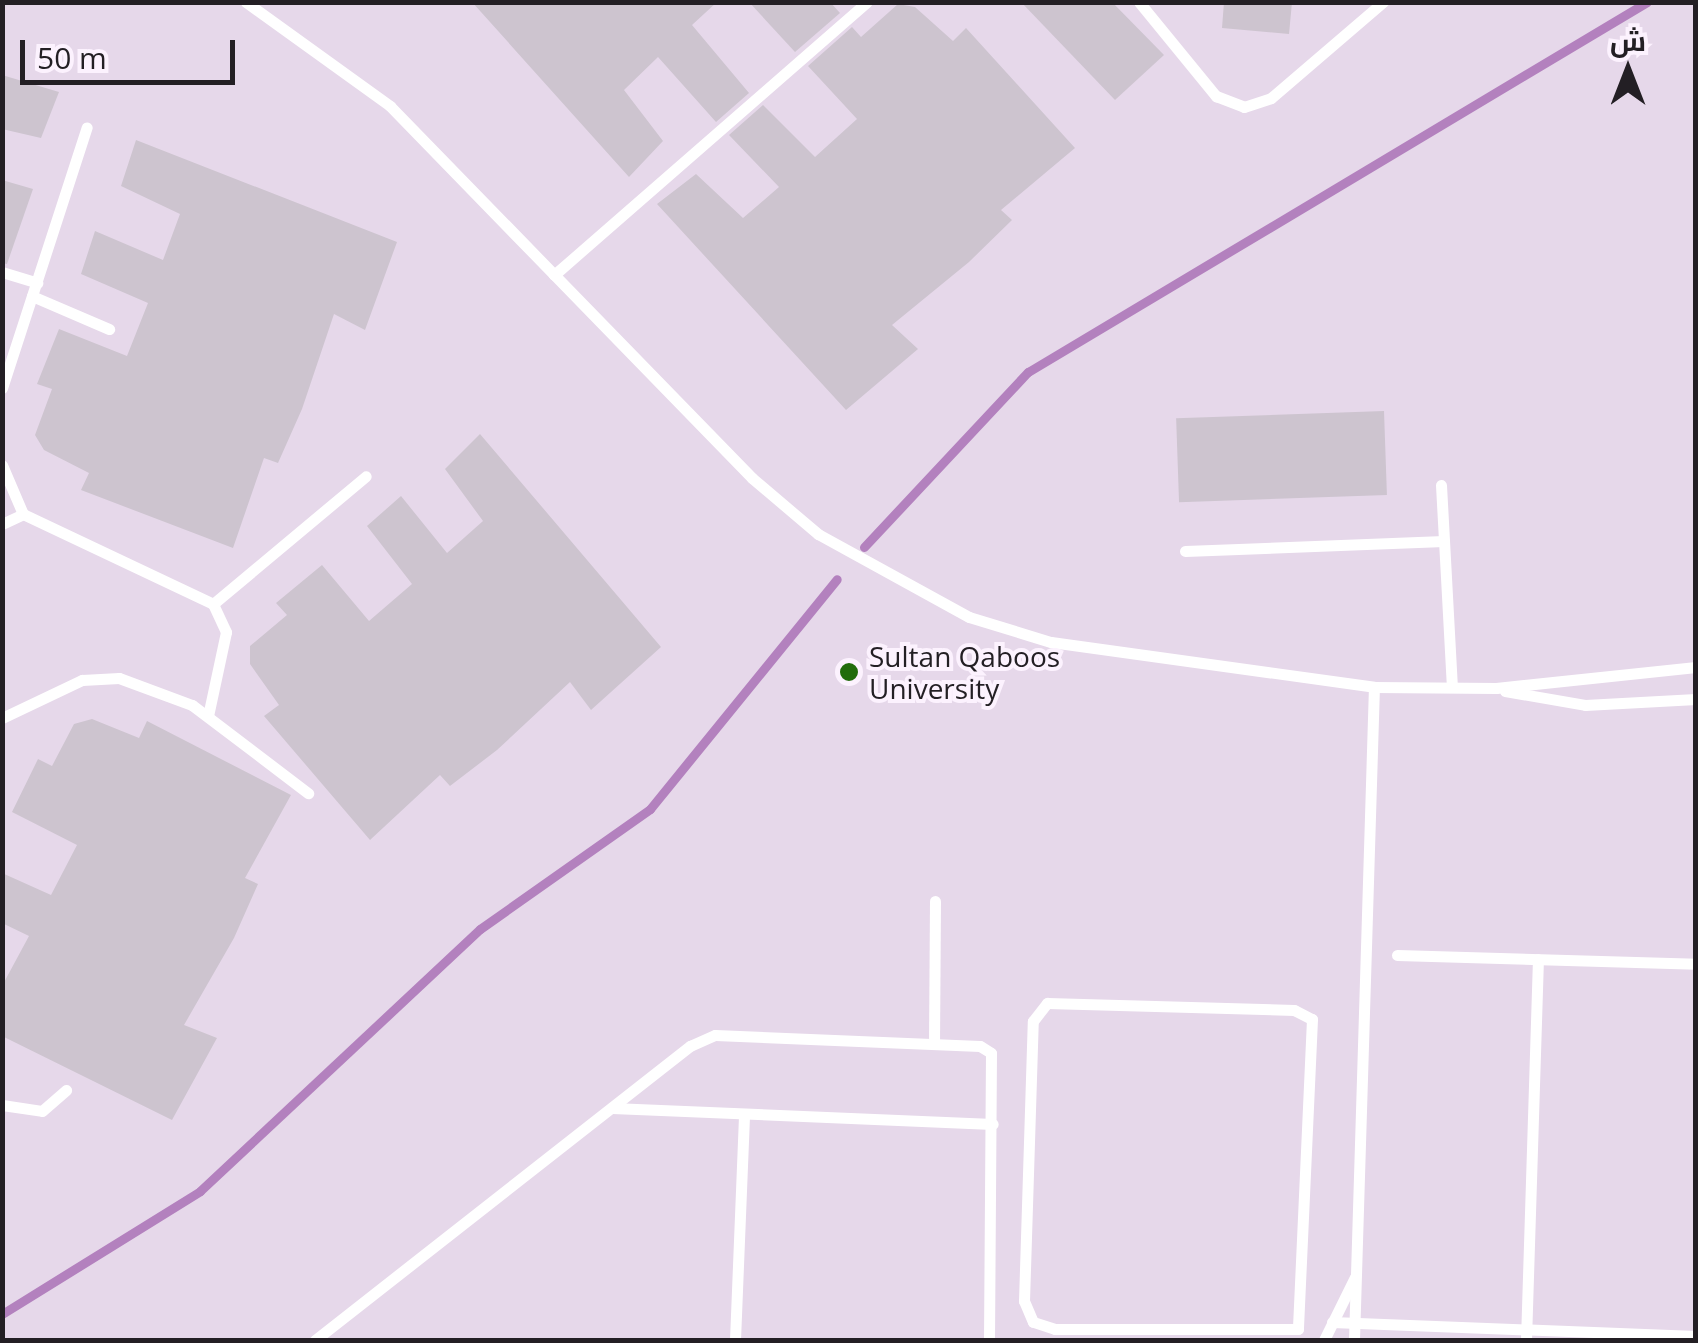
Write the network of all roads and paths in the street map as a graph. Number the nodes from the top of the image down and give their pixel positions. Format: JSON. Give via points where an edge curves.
{"nodes":[{"id":1,"x":246,"y":2,"type":"edge"},
{"id":2,"x":867,"y":2,"type":"edge"},
{"id":3,"x":1139,"y":2,"type":"edge"},
{"id":4,"x":1384,"y":2,"type":"edge"},
{"id":5,"x":87,"y":127,"type":"dead end"},
{"id":6,"x":2,"y":272,"type":"edge"},
{"id":7,"x":554,"y":275,"type":"junction"},
{"id":8,"x":34,"y":290,"type":"junction"},
{"id":9,"x":109,"y":329,"type":"dead end"},
{"id":10,"x":2,"y":388,"type":"edge"},
{"id":11,"x":2,"y":464,"type":"edge"},
{"id":12,"x":366,"y":476,"type":"dead end"},
{"id":13,"x":1441,"y":485,"type":"dead end"},
{"id":14,"x":23,"y":514,"type":"junction"},
{"id":15,"x":2,"y":524,"type":"edge"},
{"id":16,"x":1444,"y":541,"type":"junction"},
{"id":17,"x":1185,"y":551,"type":"dead end"},
{"id":18,"x":213,"y":604,"type":"junction"},
{"id":19,"x":1696,"y":667,"type":"edge"},
{"id":20,"x":1374,"y":686,"type":"junction"},
{"id":21,"x":1452,"y":688,"type":"junction"},
{"id":22,"x":1496,"y":688,"type":"junction"},
{"id":23,"x":1696,"y":698,"type":"edge"},
{"id":24,"x":208,"y":716,"type":"junction"},
{"id":25,"x":2,"y":718,"type":"edge"},
{"id":26,"x":308,"y":793,"type":"dead end"},
{"id":27,"x":935,"y":901,"type":"dead end"},
{"id":28,"x":1397,"y":955,"type":"dead end"},
{"id":29,"x":1538,"y":959,"type":"junction"},
{"id":30,"x":1696,"y":964,"type":"edge"},
{"id":31,"x":934,"y":1044,"type":"junction"},
{"id":32,"x":66,"y":1090,"type":"dead end"},
{"id":33,"x":2,"y":1105,"type":"edge"},
{"id":34,"x":612,"y":1108,"type":"junction"},
{"id":35,"x":744,"y":1116,"type":"junction"},
{"id":36,"x":993,"y":1124,"type":"junction"},
{"id":37,"x":1354,"y":1277,"type":"junction"},
{"id":38,"x":1332,"y":1322,"type":"junction"},
{"id":39,"x":1354,"y":1323,"type":"junction"},
{"id":40,"x":1138,"y":1335,"type":"edge"},
{"id":41,"x":1526,"y":1335,"type":"edge"},
{"id":42,"x":1164,"y":1336,"type":"edge"},
{"id":43,"x":1696,"y":1336,"type":"edge"},
{"id":44,"x":317,"y":1339,"type":"edge"},
{"id":45,"x":337,"y":1340,"type":"edge"},
{"id":46,"x":735,"y":1340,"type":"edge"},
{"id":47,"x":990,"y":1340,"type":"edge"},
{"id":48,"x":1324,"y":1340,"type":"edge"},
{"id":49,"x":1354,"y":1340,"type":"edge"}],
"edges":[{"from":1,"to":7,"type":"lane","via":[[379,96]]},
{"from":2,"to":7,"type":"lane"},
{"from":3,"to":4,"type":"lane","via":[[1216,96],[1244,107],[1271,98]]},
{"from":5,"to":8,"type":"lane"},
{"from":6,"to":8,"type":"lane"},
{"from":7,"to":20,"type":"lane","via":[[739,466],[818,534],[890,580],[1051,642]]},
{"from":8,"to":9,"type":"lane"},
{"from":8,"to":10,"type":"lane"},
{"from":11,"to":14,"type":"lane"},
{"from":12,"to":18,"type":"lane"},
{"from":13,"to":16,"type":"lane"},
{"from":14,"to":15,"type":"lane"},
{"from":14,"to":18,"type":"lane"},
{"from":16,"to":17,"type":"lane"},
{"from":16,"to":21,"type":"lane"},
{"from":18,"to":24,"type":"lane","via":[[226,632]]},
{"from":19,"to":22,"type":"lane"},
{"from":20,"to":21,"type":"lane"},
{"from":20,"to":37,"type":"lane"},
{"from":21,"to":22,"type":"lane"},
{"from":22,"to":23,"type":"lane","via":[[1585,704]]},
{"from":24,"to":25,"type":"lane","via":[[138,683],[100,677]]},
{"from":24,"to":26,"type":"lane"},
{"from":27,"to":31,"type":"lane"},
{"from":28,"to":29,"type":"lane"},
{"from":29,"to":30,"type":"lane"},
{"from":29,"to":41,"type":"lane"},
{"from":31,"to":34,"type":"lane","via":[[716,1035]]},
{"from":31,"to":36,"type":"lane","via":[[991,1054]]},
{"from":32,"to":33,"type":"lane","via":[[42,1110]]},
{"from":34,"to":35,"type":"lane"},
{"from":34,"to":44,"type":"lane"},
{"from":35,"to":36,"type":"lane"},
{"from":35,"to":46,"type":"lane"},
{"from":36,"to":47,"type":"lane"},
{"from":37,"to":38,"type":"lane"},
{"from":37,"to":39,"type":"lane"},
{"from":38,"to":39,"type":"lane"},
{"from":38,"to":48,"type":"lane"},
{"from":39,"to":41,"type":"lane"},
{"from":39,"to":49,"type":"lane"},
{"from":40,"to":42,"type":"lane"},
{"from":40,"to":42,"type":"lane","via":[[1044,1328],[1027,1312],[1035,1013],[1047,1004],[1301,1010],[1316,1032],[1302,1323],[1291,1332]]},
{"from":41,"to":43,"type":"lane"},
{"from":44,"to":45,"type":"lane"}]}
